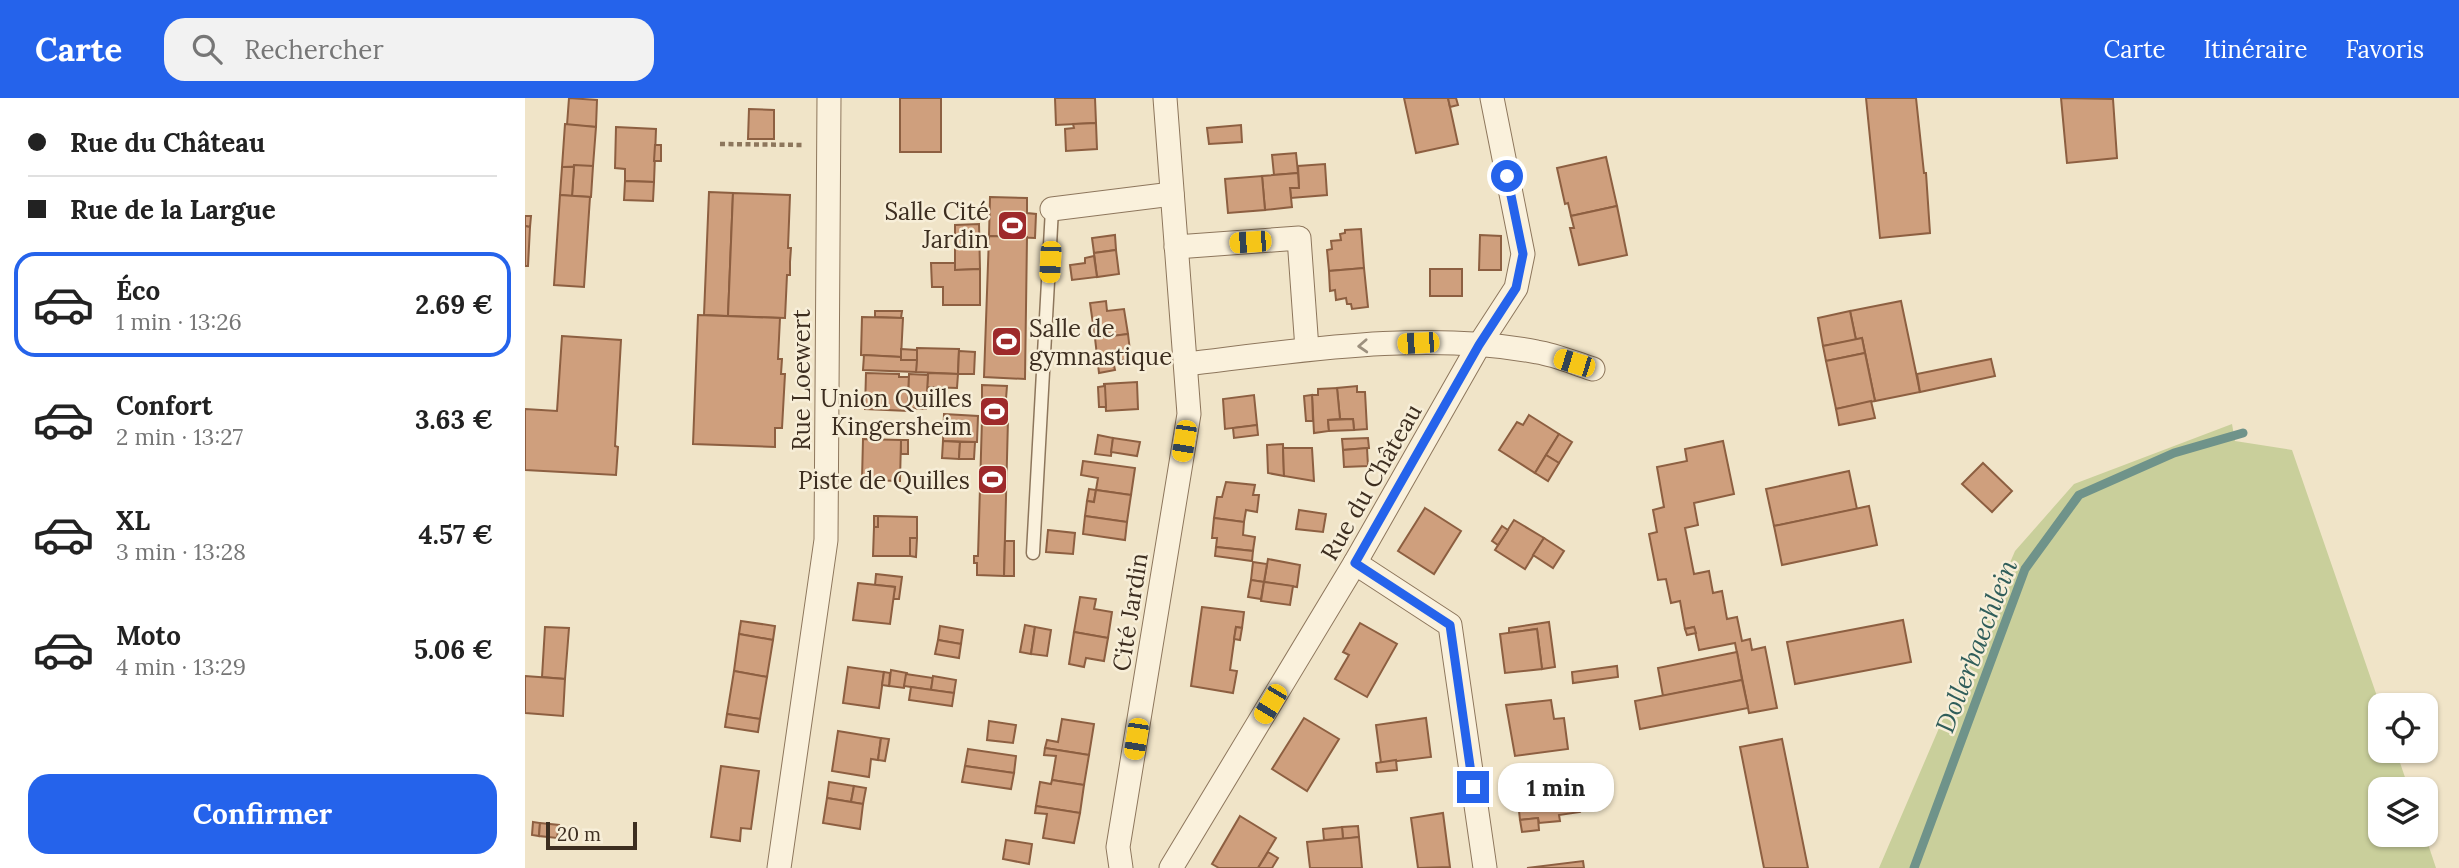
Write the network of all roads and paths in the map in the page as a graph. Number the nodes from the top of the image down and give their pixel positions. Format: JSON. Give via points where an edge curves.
{"nodes":[{"id":1,"x":829,"y":98,"type":"edge"},
{"id":2,"x":1165,"y":98,"type":"edge"},
{"id":3,"x":1492,"y":98,"type":"edge"},
{"id":4,"x":720,"y":144,"type":"dead end"},
{"id":5,"x":829,"y":145,"type":"junction"},
{"id":6,"x":1172,"y":194,"type":"junction"},
{"id":7,"x":1052,"y":209,"type":"joint"},
{"id":8,"x":1177,"y":247,"type":"junction"},
{"id":9,"x":1479,"y":345,"type":"junction"},
{"id":10,"x":1307,"y":349,"type":"junction"},
{"id":11,"x":1186,"y":363,"type":"junction"},
{"id":12,"x":1593,"y":369,"type":"dead end"},
{"id":13,"x":1033,"y":553,"type":"dead end"},
{"id":14,"x":1355,"y":563,"type":"junction"},
{"id":15,"x":779,"y":868,"type":"edge"},
{"id":16,"x":1121,"y":868,"type":"edge"},
{"id":17,"x":1171,"y":868,"type":"edge"},
{"id":18,"x":1485,"y":868,"type":"edge"}],
"edges":[{"from":1,"to":5,"type":"street","name":"Rue Loewert"},
{"from":2,"to":6,"type":"street","name":"Cité Jardin"},
{"from":3,"to":9,"type":"street","name":"Rue du Château","via":[[1523,254],[1516,288]]},
{"from":4,"to":5,"type":"path"},
{"from":5,"to":15,"type":"street","name":"Rue Loewert","via":[[826,540]]},
{"from":6,"to":7,"type":"street"},
{"from":6,"to":8,"type":"street","name":"Cité Jardin"},
{"from":7,"to":13,"type":"lane"},
{"from":8,"to":10,"type":"street","via":[[1299,238]]},
{"from":8,"to":11,"type":"street","name":"Cité Jardin"},
{"from":9,"to":10,"type":"street","one_way":true,"via":[[1446,341]]},
{"from":9,"to":12,"type":"street","via":[[1538,352]]},
{"from":9,"to":14,"type":"street","name":"Rue du Château"},
{"from":10,"to":11,"type":"street"},
{"from":11,"to":16,"type":"street","name":"Cité Jardin","via":[[1189,414],[1118,847]]},
{"from":14,"to":17,"type":"street","name":"Rue du Château"},
{"from":14,"to":18,"type":"street","via":[[1450,625]]}]}
